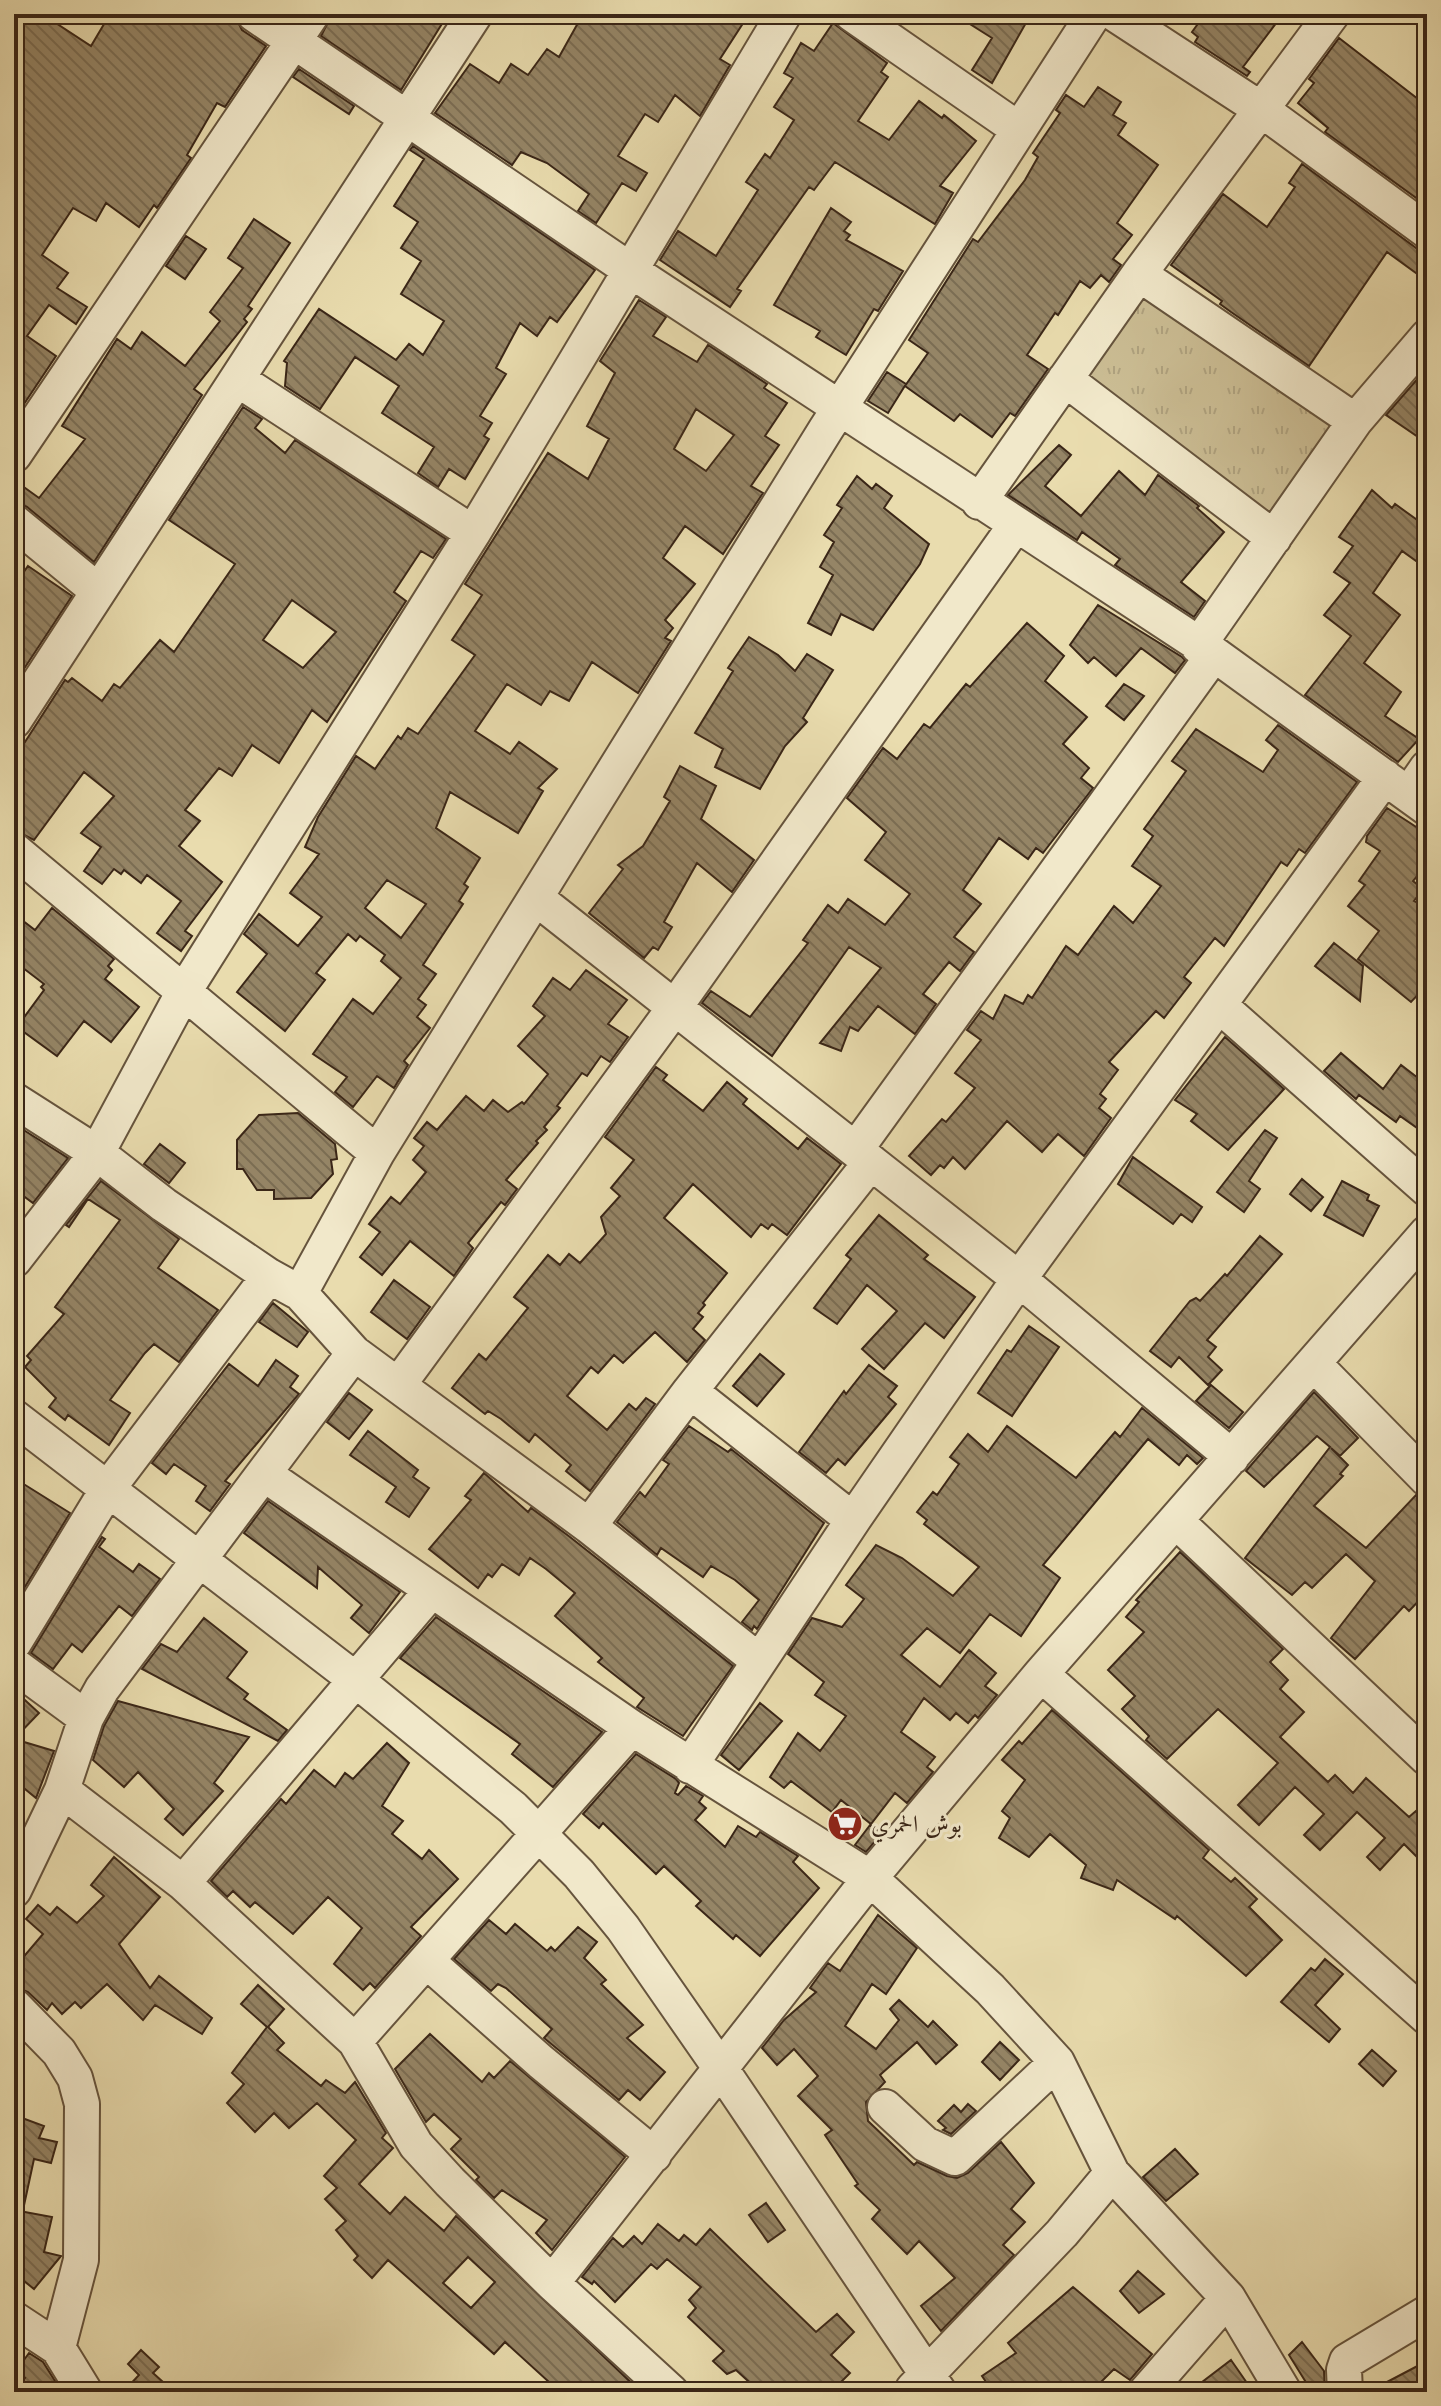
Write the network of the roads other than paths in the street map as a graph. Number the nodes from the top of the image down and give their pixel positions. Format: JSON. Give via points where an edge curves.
{"nodes":[{"id":1,"x":254,"y":14,"type":"edge"},
{"id":2,"x":312,"y":14,"type":"edge"},
{"id":3,"x":475,"y":14,"type":"edge"},
{"id":4,"x":784,"y":14,"type":"edge"},
{"id":5,"x":852,"y":14,"type":"edge"},
{"id":6,"x":1094,"y":14,"type":"edge"},
{"id":7,"x":1115,"y":14,"type":"edge"},
{"id":8,"x":1332,"y":14,"type":"edge"},
{"id":9,"x":293,"y":43,"type":"junction"},
{"id":10,"x":1262,"y":110,"type":"junction"},
{"id":11,"x":405,"y":117,"type":"junction"},
{"id":12,"x":1018,"y":129,"type":"junction"},
{"id":13,"x":1427,"y":231,"type":"edge"},
{"id":14,"x":633,"y":272,"type":"junction"},
{"id":15,"x":1139,"y":274,"type":"junction"},
{"id":16,"x":1427,"y":337,"type":"edge"},
{"id":17,"x":237,"y":379,"type":"junction"},
{"id":18,"x":1065,"y":379,"type":"junction"},
{"id":19,"x":842,"y":406,"type":"junction"},
{"id":20,"x":1355,"y":421,"type":"junction"},
{"id":21,"x":14,"y":455,"type":"edge"},
{"id":22,"x":979,"y":502,"type":"junction"},
{"id":23,"x":14,"y":522,"type":"edge"},
{"id":24,"x":1015,"y":526,"type":"junction"},
{"id":25,"x":473,"y":533,"type":"junction"},
{"id":26,"x":1274,"y":538,"type":"junction"},
{"id":27,"x":98,"y":591,"type":"junction"},
{"id":28,"x":1206,"y":650,"type":"junction"},
{"id":29,"x":14,"y":721,"type":"edge"},
{"id":30,"x":1412,"y":787,"type":"edge"},
{"id":31,"x":14,"y":850,"type":"edge"},
{"id":32,"x":536,"y":898,"type":"junction"},
{"id":33,"x":183,"y":993,"type":"junction"},
{"id":34,"x":1219,"y":1005,"type":"junction"},
{"id":35,"x":675,"y":1007,"type":"junction"},
{"id":36,"x":14,"y":1100,"type":"edge"},
{"id":37,"x":97,"y":1153,"type":"junction"},
{"id":38,"x":377,"y":1153,"type":"junction"},
{"id":39,"x":864,"y":1155,"type":"junction"},
{"id":40,"x":1427,"y":1189,"type":"edge"},
{"id":41,"x":1427,"y":1233,"type":"edge"},
{"id":42,"x":14,"y":1260,"type":"edge"},
{"id":43,"x":269,"y":1276,"type":"junction"},
{"id":44,"x":1019,"y":1279,"type":"junction"},
{"id":45,"x":300,"y":1293,"type":"junction"},
{"id":46,"x":354,"y":1353,"type":"junction"},
{"id":47,"x":1314,"y":1364,"type":"junction"},
{"id":48,"x":399,"y":1384,"type":"junction"},
{"id":49,"x":690,"y":1391,"type":"junction"},
{"id":50,"x":14,"y":1417,"type":"edge"},
{"id":51,"x":1232,"y":1457,"type":"junction"},
{"id":52,"x":264,"y":1474,"type":"junction"},
{"id":53,"x":1427,"y":1479,"type":"edge"},
{"id":54,"x":109,"y":1487,"type":"junction"},
{"id":55,"x":853,"y":1520,"type":"junction"},
{"id":56,"x":1177,"y":1522,"type":"junction"},
{"id":57,"x":589,"y":1526,"type":"junction"},
{"id":58,"x":199,"y":1558,"type":"junction"},
{"id":59,"x":432,"y":1590,"type":"junction"},
{"id":60,"x":14,"y":1643,"type":"edge"},
{"id":61,"x":759,"y":1661,"type":"junction"},
{"id":62,"x":14,"y":1665,"type":"edge"},
{"id":63,"x":1041,"y":1674,"type":"junction"},
{"id":64,"x":356,"y":1680,"type":"junction"},
{"id":65,"x":86,"y":1718,"type":"junction"},
{"id":66,"x":632,"y":1728,"type":"junction"},
{"id":67,"x":1427,"y":1758,"type":"edge"},
{"id":68,"x":690,"y":1766,"type":"junction"},
{"id":69,"x":62,"y":1790,"type":"junction"},
{"id":70,"x":539,"y":1832,"type":"junction"},
{"id":71,"x":870,"y":1878,"type":"junction"},
{"id":72,"x":183,"y":1883,"type":"junction"},
{"id":73,"x":14,"y":1890,"type":"edge"},
{"id":74,"x":428,"y":1962,"type":"junction"},
{"id":75,"x":14,"y":2006,"type":"edge"},
{"id":76,"x":1427,"y":2017,"type":"edge"},
{"id":77,"x":355,"y":2041,"type":"junction"},
{"id":78,"x":1057,"y":2062,"type":"junction"},
{"id":79,"x":721,"y":2069,"type":"junction"},
{"id":80,"x":885,"y":2107,"type":"dead end"},
{"id":81,"x":654,"y":2155,"type":"junction"},
{"id":82,"x":1112,"y":2173,"type":"junction"},
{"id":83,"x":552,"y":2283,"type":"junction"},
{"id":84,"x":1228,"y":2298,"type":"junction"},
{"id":85,"x":1427,"y":2313,"type":"edge"},
{"id":86,"x":14,"y":2319,"type":"edge"},
{"id":87,"x":58,"y":2348,"type":"junction"},
{"id":88,"x":925,"y":2386,"type":"edge"},
{"id":89,"x":85,"y":2392,"type":"edge"},
{"id":90,"x":671,"y":2392,"type":"edge"},
{"id":91,"x":1146,"y":2392,"type":"edge"},
{"id":92,"x":1284,"y":2392,"type":"edge"},
{"id":93,"x":1345,"y":2392,"type":"edge"}],
"edges":[{"from":1,"to":9,"type":"street"},
{"from":2,"to":9,"type":"street"},
{"from":3,"to":11,"type":"street"},
{"from":4,"to":14,"type":"street"},
{"from":5,"to":12,"type":"street"},
{"from":6,"to":12,"type":"street"},
{"from":7,"to":10,"type":"street"},
{"from":8,"to":10,"type":"street"},
{"from":9,"to":11,"type":"street"},
{"from":9,"to":21,"type":"street"},
{"from":10,"to":13,"type":"street"},
{"from":10,"to":15,"type":"street"},
{"from":11,"to":14,"type":"street"},
{"from":11,"to":17,"type":"street"},
{"from":12,"to":19,"type":"street"},
{"from":14,"to":19,"type":"street"},
{"from":14,"to":25,"type":"street"},
{"from":15,"to":18,"type":"street"},
{"from":15,"to":20,"type":"street"},
{"from":16,"to":20,"type":"street"},
{"from":17,"to":25,"type":"street"},
{"from":17,"to":27,"type":"street"},
{"from":18,"to":22,"type":"street"},
{"from":18,"to":26,"type":"street"},
{"from":19,"to":22,"type":"street"},
{"from":19,"to":32,"type":"street"},
{"from":20,"to":26,"type":"street"},
{"from":22,"to":24,"type":"street"},
{"from":23,"to":27,"type":"street"},
{"from":24,"to":28,"type":"street"},
{"from":24,"to":35,"type":"street"},
{"from":25,"to":33,"type":"street"},
{"from":26,"to":28,"type":"street"},
{"from":27,"to":29,"type":"street"},
{"from":28,"to":30,"type":"street"},
{"from":28,"to":39,"type":"street"},
{"from":30,"to":34,"type":"street"},
{"from":31,"to":33,"type":"street"},
{"from":32,"to":35,"type":"street"},
{"from":32,"to":38,"type":"street"},
{"from":33,"to":37,"type":"street"},
{"from":33,"to":38,"type":"street"},
{"from":34,"to":40,"type":"street"},
{"from":34,"to":44,"type":"street"},
{"from":35,"to":39,"type":"street"},
{"from":35,"to":48,"type":"street"},
{"from":36,"to":37,"type":"street"},
{"from":37,"to":42,"type":"street"},
{"from":37,"to":43,"type":"street"},
{"from":38,"to":45,"type":"street"},
{"from":39,"to":44,"type":"street"},
{"from":39,"to":49,"type":"street"},
{"from":41,"to":47,"type":"street"},
{"from":43,"to":45,"type":"street"},
{"from":43,"to":54,"type":"street"},
{"from":44,"to":51,"type":"street"},
{"from":44,"to":55,"type":"street"},
{"from":45,"to":46,"type":"street"},
{"from":46,"to":48,"type":"street"},
{"from":46,"to":52,"type":"street"},
{"from":47,"to":51,"type":"street"},
{"from":47,"to":53,"type":"street"},
{"from":48,"to":57,"type":"street"},
{"from":49,"to":55,"type":"street"},
{"from":49,"to":57,"type":"street"},
{"from":50,"to":54,"type":"street"},
{"from":51,"to":56,"type":"street"},
{"from":52,"to":58,"type":"street"},
{"from":52,"to":59,"type":"street"},
{"from":54,"to":58,"type":"street"},
{"from":54,"to":60,"type":"street"},
{"from":55,"to":61,"type":"street"},
{"from":56,"to":63,"type":"street"},
{"from":56,"to":67,"type":"street"},
{"from":57,"to":61,"type":"street"},
{"from":58,"to":64,"type":"street"},
{"from":58,"to":65,"type":"street"},
{"from":59,"to":64,"type":"street"},
{"from":59,"to":66,"type":"street"},
{"from":61,"to":68,"type":"street"},
{"from":62,"to":65,"type":"street"},
{"from":63,"to":71,"type":"street"},
{"from":63,"to":76,"type":"street"},
{"from":64,"to":70,"type":"street"},
{"from":64,"to":72,"type":"street"},
{"from":65,"to":69,"type":"street"},
{"from":66,"to":68,"type":"street"},
{"from":66,"to":70,"type":"street"},
{"from":68,"to":71,"type":"street"},
{"from":69,"to":72,"type":"street"},
{"from":69,"to":73,"type":"street"},
{"from":70,"to":74,"type":"street"},
{"from":70,"to":79,"type":"street","via":[[602,1900]]},
{"from":71,"to":78,"type":"street","via":[[990,1989]]},
{"from":71,"to":79,"type":"street"},
{"from":72,"to":77,"type":"street"},
{"from":74,"to":77,"type":"street"},
{"from":74,"to":81,"type":"street"},
{"from":75,"to":87,"type":"street","via":[[59,2052],[75,2078],[82,2104],[81,2260]]},
{"from":77,"to":83,"type":"street","via":[[416,2145]]},
{"from":78,"to":80,"type":"street","via":[[955,2158],[925,2144]]},
{"from":78,"to":82,"type":"street"},
{"from":79,"to":81,"type":"street"},
{"from":79,"to":88,"type":"street"},
{"from":81,"to":83,"type":"street"},
{"from":82,"to":84,"type":"street"},
{"from":82,"to":88,"type":"street"},
{"from":83,"to":90,"type":"street"},
{"from":84,"to":91,"type":"street"},
{"from":84,"to":92,"type":"street"},
{"from":85,"to":93,"type":"street","via":[[1347,2361]]},
{"from":86,"to":87,"type":"street"},
{"from":87,"to":89,"type":"street"}]}
